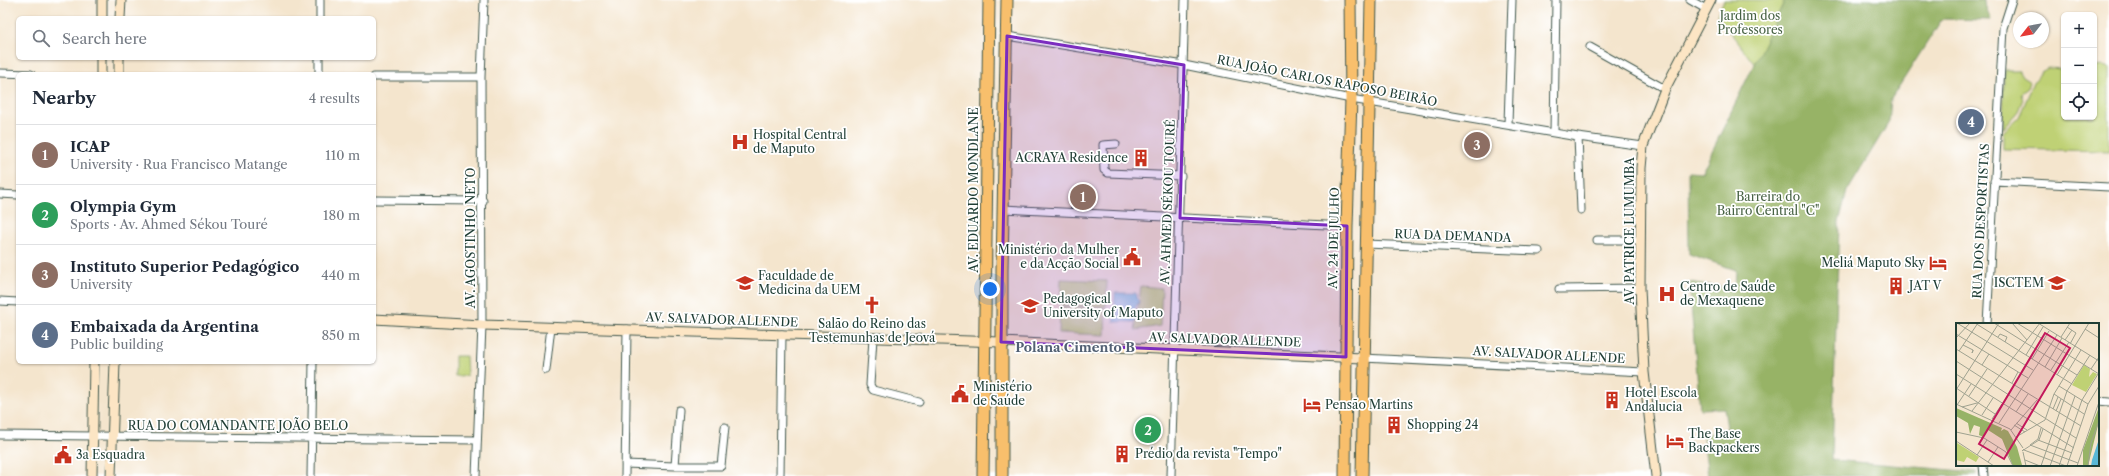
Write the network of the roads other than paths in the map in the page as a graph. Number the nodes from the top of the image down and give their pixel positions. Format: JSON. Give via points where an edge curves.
{"nodes":[{"id":1,"x":102,"y":0,"type":"edge"},
{"id":2,"x":121,"y":0,"type":"edge"},
{"id":3,"x":320,"y":0,"type":"edge"},
{"id":4,"x":484,"y":0,"type":"edge"},
{"id":5,"x":989,"y":0,"type":"edge"},
{"id":6,"x":1007,"y":0,"type":"edge"},
{"id":7,"x":1185,"y":0,"type":"edge"},
{"id":8,"x":1350,"y":0,"type":"edge"},
{"id":9,"x":1371,"y":0,"type":"edge"},
{"id":10,"x":1512,"y":0,"type":"edge"},
{"id":11,"x":1556,"y":0,"type":"edge"},
{"id":12,"x":1690,"y":0,"type":"edge"},
{"id":13,"x":1711,"y":0,"type":"edge"},
{"id":14,"x":2012,"y":0,"type":"edge"},
{"id":15,"x":1706,"y":9,"type":"junction"},
{"id":16,"x":102,"y":16,"type":"edge"},
{"id":17,"x":120,"y":16,"type":"edge"},
{"id":18,"x":320,"y":16,"type":"edge"},
{"id":19,"x":1007,"y":36,"type":"junction"},
{"id":20,"x":1590,"y":47,"type":"dead end"},
{"id":21,"x":101,"y":60,"type":"edge"},
{"id":22,"x":119,"y":60,"type":"edge"},
{"id":23,"x":319,"y":60,"type":"edge"},
{"id":24,"x":1184,"y":65,"type":"junction"},
{"id":25,"x":101,"y":72,"type":"edge"},
{"id":26,"x":119,"y":72,"type":"edge"},
{"id":27,"x":319,"y":72,"type":"edge"},
{"id":28,"x":0,"y":73,"type":"edge"},
{"id":29,"x":16,"y":74,"type":"edge"},
{"id":30,"x":376,"y":77,"type":"edge"},
{"id":31,"x":481,"y":77,"type":"junction"},
{"id":32,"x":1665,"y":89,"type":"junction"},
{"id":33,"x":1351,"y":99,"type":"junction"},
{"id":34,"x":1369,"y":102,"type":"junction"},
{"id":35,"x":1508,"y":124,"type":"junction"},
{"id":36,"x":1554,"y":133,"type":"junction"},
{"id":37,"x":1578,"y":137,"type":"junction"},
{"id":38,"x":1116,"y":144,"type":"dead end"},
{"id":39,"x":1643,"y":146,"type":"junction"},
{"id":40,"x":1181,"y":176,"type":"junction"},
{"id":41,"x":1994,"y":181,"type":"junction"},
{"id":42,"x":2109,"y":187,"type":"edge"},
{"id":43,"x":0,"y":194,"type":"edge"},
{"id":44,"x":16,"y":195,"type":"edge"},
{"id":45,"x":376,"y":200,"type":"edge"},
{"id":46,"x":483,"y":201,"type":"junction"},
{"id":47,"x":1003,"y":209,"type":"junction"},
{"id":48,"x":1581,"y":210,"type":"dead end"},
{"id":49,"x":1180,"y":218,"type":"junction"},
{"id":50,"x":1347,"y":226,"type":"junction"},
{"id":51,"x":1597,"y":240,"type":"dead end"},
{"id":52,"x":1640,"y":240,"type":"junction"},
{"id":53,"x":1366,"y":244,"type":"junction"},
{"id":54,"x":1539,"y":251,"type":"dead end"},
{"id":55,"x":1640,"y":288,"type":"junction"},
{"id":56,"x":1559,"y":289,"type":"dead end"},
{"id":57,"x":0,"y":301,"type":"edge"},
{"id":58,"x":16,"y":302,"type":"edge"},
{"id":59,"x":376,"y":319,"type":"edge"},
{"id":60,"x":1988,"y":323,"type":"edge"},
{"id":61,"x":482,"y":325,"type":"junction"},
{"id":62,"x":551,"y":327,"type":"junction"},
{"id":63,"x":626,"y":329,"type":"junction"},
{"id":64,"x":782,"y":334,"type":"junction"},
{"id":65,"x":873,"y":338,"type":"junction"},
{"id":66,"x":986,"y":342,"type":"junction"},
{"id":67,"x":1001,"y":342,"type":"junction"},
{"id":68,"x":1173,"y":350,"type":"junction"},
{"id":69,"x":1346,"y":357,"type":"junction"},
{"id":70,"x":1363,"y":358,"type":"junction"},
{"id":71,"x":94,"y":364,"type":"edge"},
{"id":72,"x":115,"y":364,"type":"edge"},
{"id":73,"x":313,"y":364,"type":"edge"},
{"id":74,"x":546,"y":370,"type":"dead end"},
{"id":75,"x":1644,"y":372,"type":"junction"},
{"id":76,"x":2099,"y":401,"type":"edge"},
{"id":77,"x":919,"y":402,"type":"dead end"},
{"id":78,"x":2109,"y":402,"type":"edge"},
{"id":79,"x":679,"y":410,"type":"dead end"},
{"id":80,"x":724,"y":427,"type":"dead end"},
{"id":81,"x":0,"y":435,"type":"edge"},
{"id":82,"x":92,"y":437,"type":"junction"},
{"id":83,"x":112,"y":437,"type":"junction"},
{"id":84,"x":312,"y":437,"type":"junction"},
{"id":85,"x":476,"y":440,"type":"junction"},
{"id":86,"x":625,"y":464,"type":"junction"},
{"id":87,"x":675,"y":466,"type":"junction"},
{"id":88,"x":1983,"y":466,"type":"edge"},
{"id":89,"x":92,"y":476,"type":"edge"},
{"id":90,"x":112,"y":476,"type":"edge"},
{"id":91,"x":311,"y":476,"type":"edge"},
{"id":92,"x":476,"y":476,"type":"edge"},
{"id":93,"x":625,"y":476,"type":"edge"},
{"id":94,"x":780,"y":476,"type":"edge"},
{"id":95,"x":983,"y":476,"type":"edge"},
{"id":96,"x":1002,"y":476,"type":"edge"},
{"id":97,"x":1171,"y":476,"type":"edge"},
{"id":98,"x":1345,"y":476,"type":"edge"},
{"id":99,"x":1362,"y":476,"type":"edge"},
{"id":100,"x":1656,"y":476,"type":"edge"},
{"id":101,"x":1984,"y":476,"type":"edge"}],
"edges":[{"from":1,"to":16,"type":"street"},
{"from":2,"to":17,"type":"street"},
{"from":3,"to":18,"type":"street"},
{"from":4,"to":31,"type":"street","name":"AV. AGOSTINHO NETO"},
{"from":5,"to":66,"type":"main road","name":"AV. EDUARDO MONDLANE"},
{"from":6,"to":19,"type":"main road"},
{"from":7,"to":24,"type":"street","name":"AV. AHMED SÉKOU TOURÉ"},
{"from":8,"to":33,"type":"main road","name":"AV. 24 DE JULHO"},
{"from":9,"to":34,"type":"main road"},
{"from":10,"to":35,"type":"street"},
{"from":11,"to":36,"type":"street"},
{"from":12,"to":15,"type":"street"},
{"from":13,"to":15,"type":"street","name":"AV. PATRICE LUMUMBA"},
{"from":14,"to":41,"type":"street","name":"RUA DOS DESPORTISTAS","via":[[2003,28]]},
{"from":15,"to":32,"type":"street","name":"AV. PATRICE LUMUMBA"},
{"from":19,"to":24,"type":"street","name":"RUA JOÃO CARLOS RAPOSO BEIRÃO"},
{"from":19,"to":47,"type":"main road"},
{"from":20,"to":32,"type":"street"},
{"from":21,"to":25,"type":"street"},
{"from":22,"to":26,"type":"street"},
{"from":23,"to":27,"type":"street"},
{"from":24,"to":33,"type":"street","name":"RUA JOÃO CARLOS RAPOSO BEIRÃO"},
{"from":24,"to":40,"type":"street","name":"AV. AHMED SÉKOU TOURÉ"},
{"from":28,"to":29,"type":"street"},
{"from":30,"to":31,"type":"street"},
{"from":31,"to":46,"type":"street","name":"AV. AGOSTINHO NETO"},
{"from":32,"to":39,"type":"street","name":"AV. PATRICE LUMUMBA"},
{"from":33,"to":34,"type":"street","name":"RUA JOÃO CARLOS RAPOSO BEIRÃO"},
{"from":33,"to":50,"type":"main road","name":"AV. 24 DE JULHO"},
{"from":34,"to":35,"type":"street","name":"RUA JOÃO CARLOS RAPOSO BEIRÃO"},
{"from":34,"to":53,"type":"main road"},
{"from":35,"to":36,"type":"street","name":"RUA JOÃO CARLOS RAPOSO BEIRÃO"},
{"from":36,"to":37,"type":"street","name":"RUA JOÃO CARLOS RAPOSO BEIRÃO"},
{"from":37,"to":39,"type":"street","name":"RUA JOÃO CARLOS RAPOSO BEIRÃO"},
{"from":37,"to":48,"type":"street"},
{"from":38,"to":40,"type":"street","via":[[1103,145],[1104,170],[1108,173]]},
{"from":39,"to":52,"type":"street","name":"AV. PATRICE LUMUMBA"},
{"from":40,"to":49,"type":"street","name":"AV. AHMED SÉKOU TOURÉ"},
{"from":41,"to":42,"type":"street"},
{"from":41,"to":60,"type":"street","name":"RUA DOS DESPORTISTAS"},
{"from":43,"to":44,"type":"street"},
{"from":45,"to":46,"type":"street"},
{"from":46,"to":61,"type":"street","name":"AV. AGOSTINHO NETO"},
{"from":47,"to":49,"type":"street"},
{"from":47,"to":67,"type":"main road"},
{"from":49,"to":50,"type":"street"},
{"from":49,"to":68,"type":"street","name":"AV. AHMED SÉKOU TOURÉ"},
{"from":50,"to":69,"type":"main road","name":"AV. 24 DE JULHO"},
{"from":51,"to":52,"type":"street"},
{"from":52,"to":55,"type":"street","name":"AV. PATRICE LUMUMBA"},
{"from":53,"to":54,"type":"street","name":"RUA DA DEMANDA"},
{"from":53,"to":70,"type":"main road"},
{"from":55,"to":56,"type":"street"},
{"from":55,"to":75,"type":"street","name":"AV. PATRICE LUMUMBA"},
{"from":57,"to":58,"type":"street"},
{"from":59,"to":61,"type":"street","name":"AV. SALVADOR ALLENDE"},
{"from":61,"to":62,"type":"street","name":"AV. SALVADOR ALLENDE"},
{"from":61,"to":85,"type":"street","name":"AV. AGOSTINHO NETO"},
{"from":62,"to":63,"type":"street","name":"AV. SALVADOR ALLENDE"},
{"from":62,"to":74,"type":"street"},
{"from":63,"to":64,"type":"street","name":"AV. SALVADOR ALLENDE"},
{"from":63,"to":86,"type":"street"},
{"from":64,"to":65,"type":"street","name":"AV. SALVADOR ALLENDE"},
{"from":64,"to":94,"type":"street"},
{"from":65,"to":66,"type":"street","name":"AV. SALVADOR ALLENDE"},
{"from":65,"to":77,"type":"street","via":[[870,385],[873,390]]},
{"from":66,"to":67,"type":"street","name":"AV. SALVADOR ALLENDE"},
{"from":66,"to":95,"type":"main road","name":"AV. EDUARDO MONDLANE"},
{"from":67,"to":68,"type":"street","name":"AV. SALVADOR ALLENDE"},
{"from":67,"to":96,"type":"main road"},
{"from":68,"to":69,"type":"street","name":"AV. SALVADOR ALLENDE"},
{"from":68,"to":97,"type":"street","name":"AV. AHMED SÉKOU TOURÉ"},
{"from":69,"to":70,"type":"street","name":"AV. SALVADOR ALLENDE"},
{"from":69,"to":98,"type":"main road","name":"AV. 24 DE JULHO"},
{"from":70,"to":75,"type":"street","name":"AV. SALVADOR ALLENDE"},
{"from":70,"to":99,"type":"main road","via":[[1365,392]]},
{"from":71,"to":82,"type":"street"},
{"from":72,"to":83,"type":"street"},
{"from":73,"to":84,"type":"street"},
{"from":75,"to":100,"type":"street","name":"AV. PATRICE LUMUMBA"},
{"from":76,"to":78,"type":"street"},
{"from":79,"to":87,"type":"street"},
{"from":80,"to":87,"type":"street","via":[[721,466]]},
{"from":81,"to":82,"type":"street","name":"RUA DO COMANDANTE JOÃO BELO"},
{"from":82,"to":83,"type":"street","name":"RUA DO COMANDANTE JOÃO BELO"},
{"from":82,"to":89,"type":"street"},
{"from":83,"to":84,"type":"street","name":"RUA DO COMANDANTE JOÃO BELO"},
{"from":83,"to":90,"type":"street"},
{"from":84,"to":85,"type":"street","name":"RUA DO COMANDANTE JOÃO BELO"},
{"from":84,"to":91,"type":"street"},
{"from":85,"to":92,"type":"street","name":"AV. AGOSTINHO NETO"},
{"from":86,"to":87,"type":"street"},
{"from":86,"to":93,"type":"street"},
{"from":88,"to":101,"type":"street"}]}
